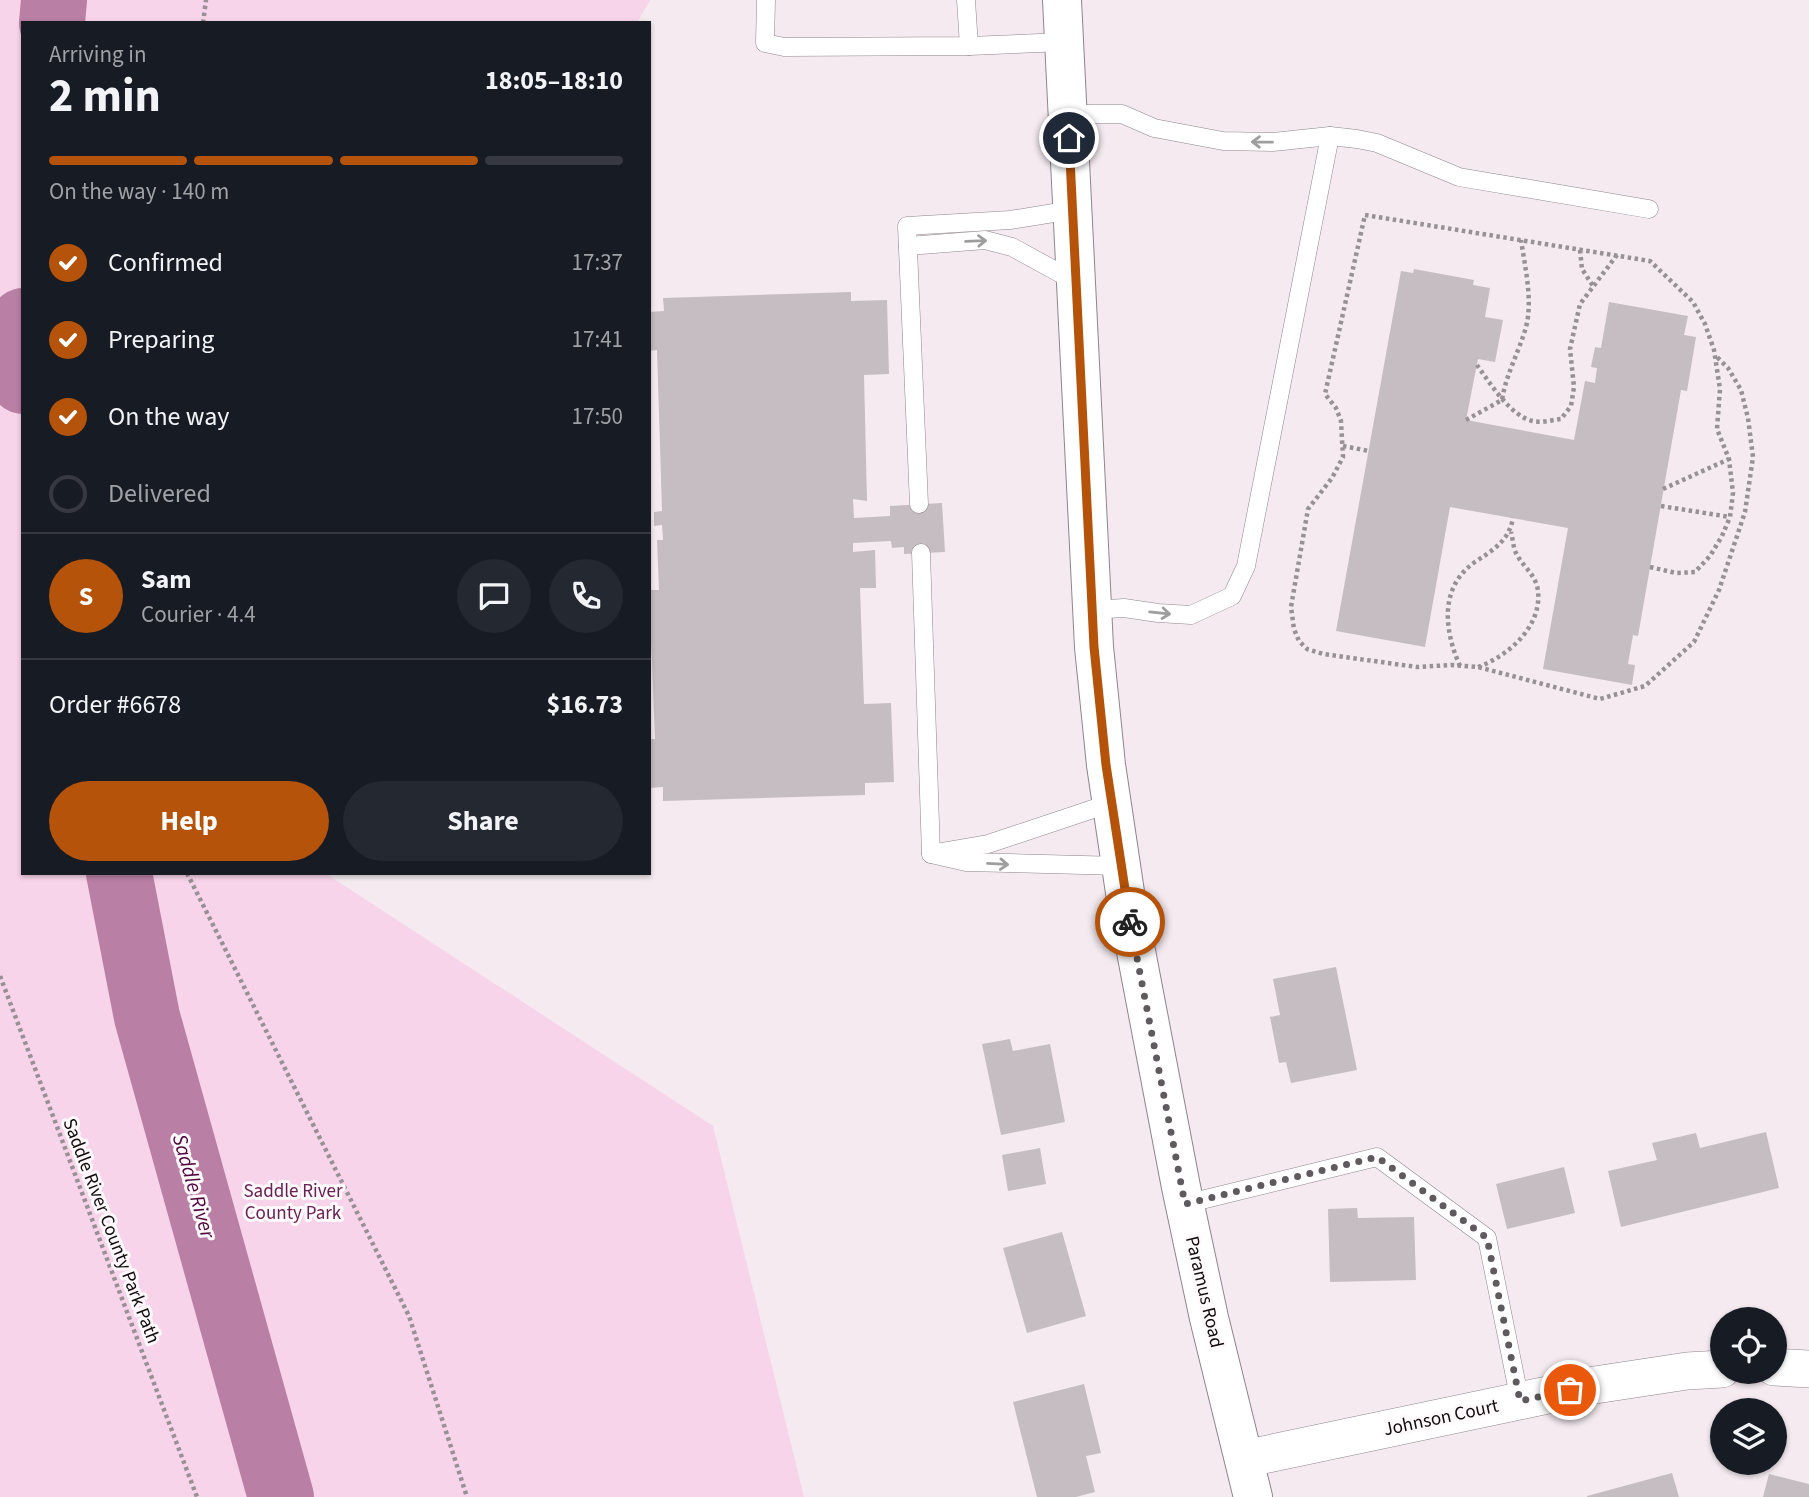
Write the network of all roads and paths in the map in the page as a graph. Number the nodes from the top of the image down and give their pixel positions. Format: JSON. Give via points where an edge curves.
{"nodes":[{"id":1,"x":206,"y":0,"type":"edge"},
{"id":2,"x":766,"y":0,"type":"edge"},
{"id":3,"x":966,"y":0,"type":"edge"},
{"id":4,"x":1062,"y":0,"type":"edge"},
{"id":5,"x":203,"y":21,"type":"edge"},
{"id":6,"x":1064,"y":42,"type":"junction"},
{"id":7,"x":969,"y":46,"type":"junction"},
{"id":8,"x":1068,"y":114,"type":"junction"},
{"id":9,"x":1330,"y":136,"type":"junction"},
{"id":10,"x":1649,"y":209,"type":"dead end"},
{"id":11,"x":1072,"y":210,"type":"junction"},
{"id":12,"x":1521,"y":240,"type":"junction"},
{"id":13,"x":908,"y":246,"type":"junction"},
{"id":14,"x":1580,"y":250,"type":"junction"},
{"id":15,"x":1617,"y":255,"type":"junction"},
{"id":16,"x":1076,"y":282,"type":"junction"},
{"id":17,"x":1593,"y":286,"type":"junction"},
{"id":18,"x":1715,"y":355,"type":"junction"},
{"id":19,"x":1476,"y":365,"type":"dead end"},
{"id":20,"x":1502,"y":400,"type":"junction"},
{"id":21,"x":1466,"y":420,"type":"dead end"},
{"id":22,"x":1343,"y":446,"type":"junction"},
{"id":23,"x":1368,"y":451,"type":"dead end"},
{"id":24,"x":1730,"y":459,"type":"junction"},
{"id":25,"x":1663,"y":489,"type":"dead end"},
{"id":26,"x":919,"y":504,"type":"dead end"},
{"id":27,"x":1661,"y":506,"type":"dead end"},
{"id":28,"x":1730,"y":517,"type":"junction"},
{"id":29,"x":1513,"y":518,"type":"dead end"},
{"id":30,"x":1511,"y":531,"type":"junction"},
{"id":31,"x":921,"y":553,"type":"dead end"},
{"id":32,"x":1650,"y":567,"type":"dead end"},
{"id":33,"x":1092,"y":610,"type":"junction"},
{"id":34,"x":1460,"y":666,"type":"junction"},
{"id":35,"x":1478,"y":667,"type":"junction"},
{"id":36,"x":1111,"y":803,"type":"junction"},
{"id":37,"x":931,"y":854,"type":"junction"},
{"id":38,"x":1121,"y":866,"type":"junction"},
{"id":39,"x":188,"y":875,"type":"edge"},
{"id":40,"x":0,"y":976,"type":"edge"},
{"id":41,"x":1185,"y":1204,"type":"junction"},
{"id":42,"x":1787,"y":1368,"type":"edge"},
{"id":43,"x":1809,"y":1369,"type":"edge"},
{"id":44,"x":1710,"y":1370,"type":"edge"},
{"id":45,"x":1520,"y":1401,"type":"junction"},
{"id":46,"x":1244,"y":1459,"type":"junction"},
{"id":47,"x":197,"y":1497,"type":"edge"},
{"id":48,"x":467,"y":1497,"type":"edge"},
{"id":49,"x":1254,"y":1497,"type":"edge"}],
"edges":[{"from":1,"to":5,"type":"path"},
{"from":2,"to":7,"type":"lane","via":[[765,43],[784,47]]},
{"from":3,"to":7,"type":"lane"},
{"from":4,"to":6,"type":"main road","name":"Paramus Road"},
{"from":6,"to":7,"type":"lane"},
{"from":6,"to":8,"type":"main road","name":"Paramus Road"},
{"from":9,"to":8,"type":"lane","one_way":true,"via":[[1223,141],[1154,128],[1122,114]]},
{"from":8,"to":11,"type":"main road","name":"Paramus Road"},
{"from":9,"to":10,"type":"lane","via":[[1377,143],[1460,177]]},
{"from":33,"to":9,"type":"lane","one_way":true,"via":[[1124,608],[1191,615],[1232,596],[1246,566]]},
{"from":11,"to":13,"type":"lane","via":[[1010,220],[907,226]]},
{"from":11,"to":16,"type":"main road","name":"Paramus Road"},
{"from":12,"to":14,"type":"path"},
{"from":12,"to":20,"type":"path","via":[[1528,292],[1526,325]]},
{"from":12,"to":22,"type":"path","via":[[1365,215],[1325,394],[1341,421]]},
{"from":13,"to":16,"type":"lane","one_way":true,"via":[[985,240],[1008,245]]},
{"from":13,"to":26,"type":"lane"},
{"from":14,"to":15,"type":"path"},
{"from":14,"to":17,"type":"path","via":[[1582,269]]},
{"from":15,"to":17,"type":"path"},
{"from":15,"to":18,"type":"path","via":[[1650,261],[1693,302]]},
{"from":16,"to":33,"type":"main road","name":"Paramus Road"},
{"from":17,"to":20,"type":"path","via":[[1580,304],[1575,324],[1570,349],[1574,387],[1571,406],[1562,419],[1530,421]]},
{"from":18,"to":24,"type":"path","via":[[1720,389],[1717,429]]},
{"from":18,"to":35,"type":"path","via":[[1741,390],[1753,457],[1745,512],[1719,590],[1694,642],[1646,686],[1600,699]]},
{"from":19,"to":20,"type":"path"},
{"from":20,"to":21,"type":"path"},
{"from":22,"to":23,"type":"path"},
{"from":22,"to":34,"type":"path","via":[[1343,457],[1332,478],[1308,509],[1290,607],[1299,641],[1323,654],[1418,667]]},
{"from":24,"to":25,"type":"path"},
{"from":24,"to":28,"type":"path"},
{"from":27,"to":28,"type":"path"},
{"from":28,"to":32,"type":"path","via":[[1710,556],[1695,572]]},
{"from":29,"to":30,"type":"path"},
{"from":30,"to":34,"type":"path","via":[[1494,551],[1456,580],[1447,622]]},
{"from":30,"to":35,"type":"path","via":[[1516,554],[1535,582],[1536,604],[1518,643],[1497,660]]},
{"from":31,"to":37,"type":"lane"},
{"from":33,"to":36,"type":"main road","name":"Paramus Road"},
{"from":34,"to":35,"type":"path"},
{"from":36,"to":37,"type":"lane","via":[[988,844]]},
{"from":36,"to":38,"type":"main road","name":"Paramus Road"},
{"from":37,"to":38,"type":"lane","one_way":true,"via":[[967,862]]},
{"from":38,"to":41,"type":"main road","name":"Paramus Road"},
{"from":39,"to":48,"type":"path","via":[[409,1316]]},
{"from":40,"to":47,"type":"path","name":"Saddle River County Park Path"},
{"from":41,"to":45,"type":"lane","via":[[1377,1157],[1487,1238]]},
{"from":41,"to":46,"type":"main road","name":"Paramus Road"},
{"from":42,"to":43,"type":"street"},
{"from":44,"to":45,"type":"street","name":"Johnson Court"},
{"from":45,"to":46,"type":"street","name":"Johnson Court"},
{"from":46,"to":49,"type":"main road","name":"Paramus Road"}]}
